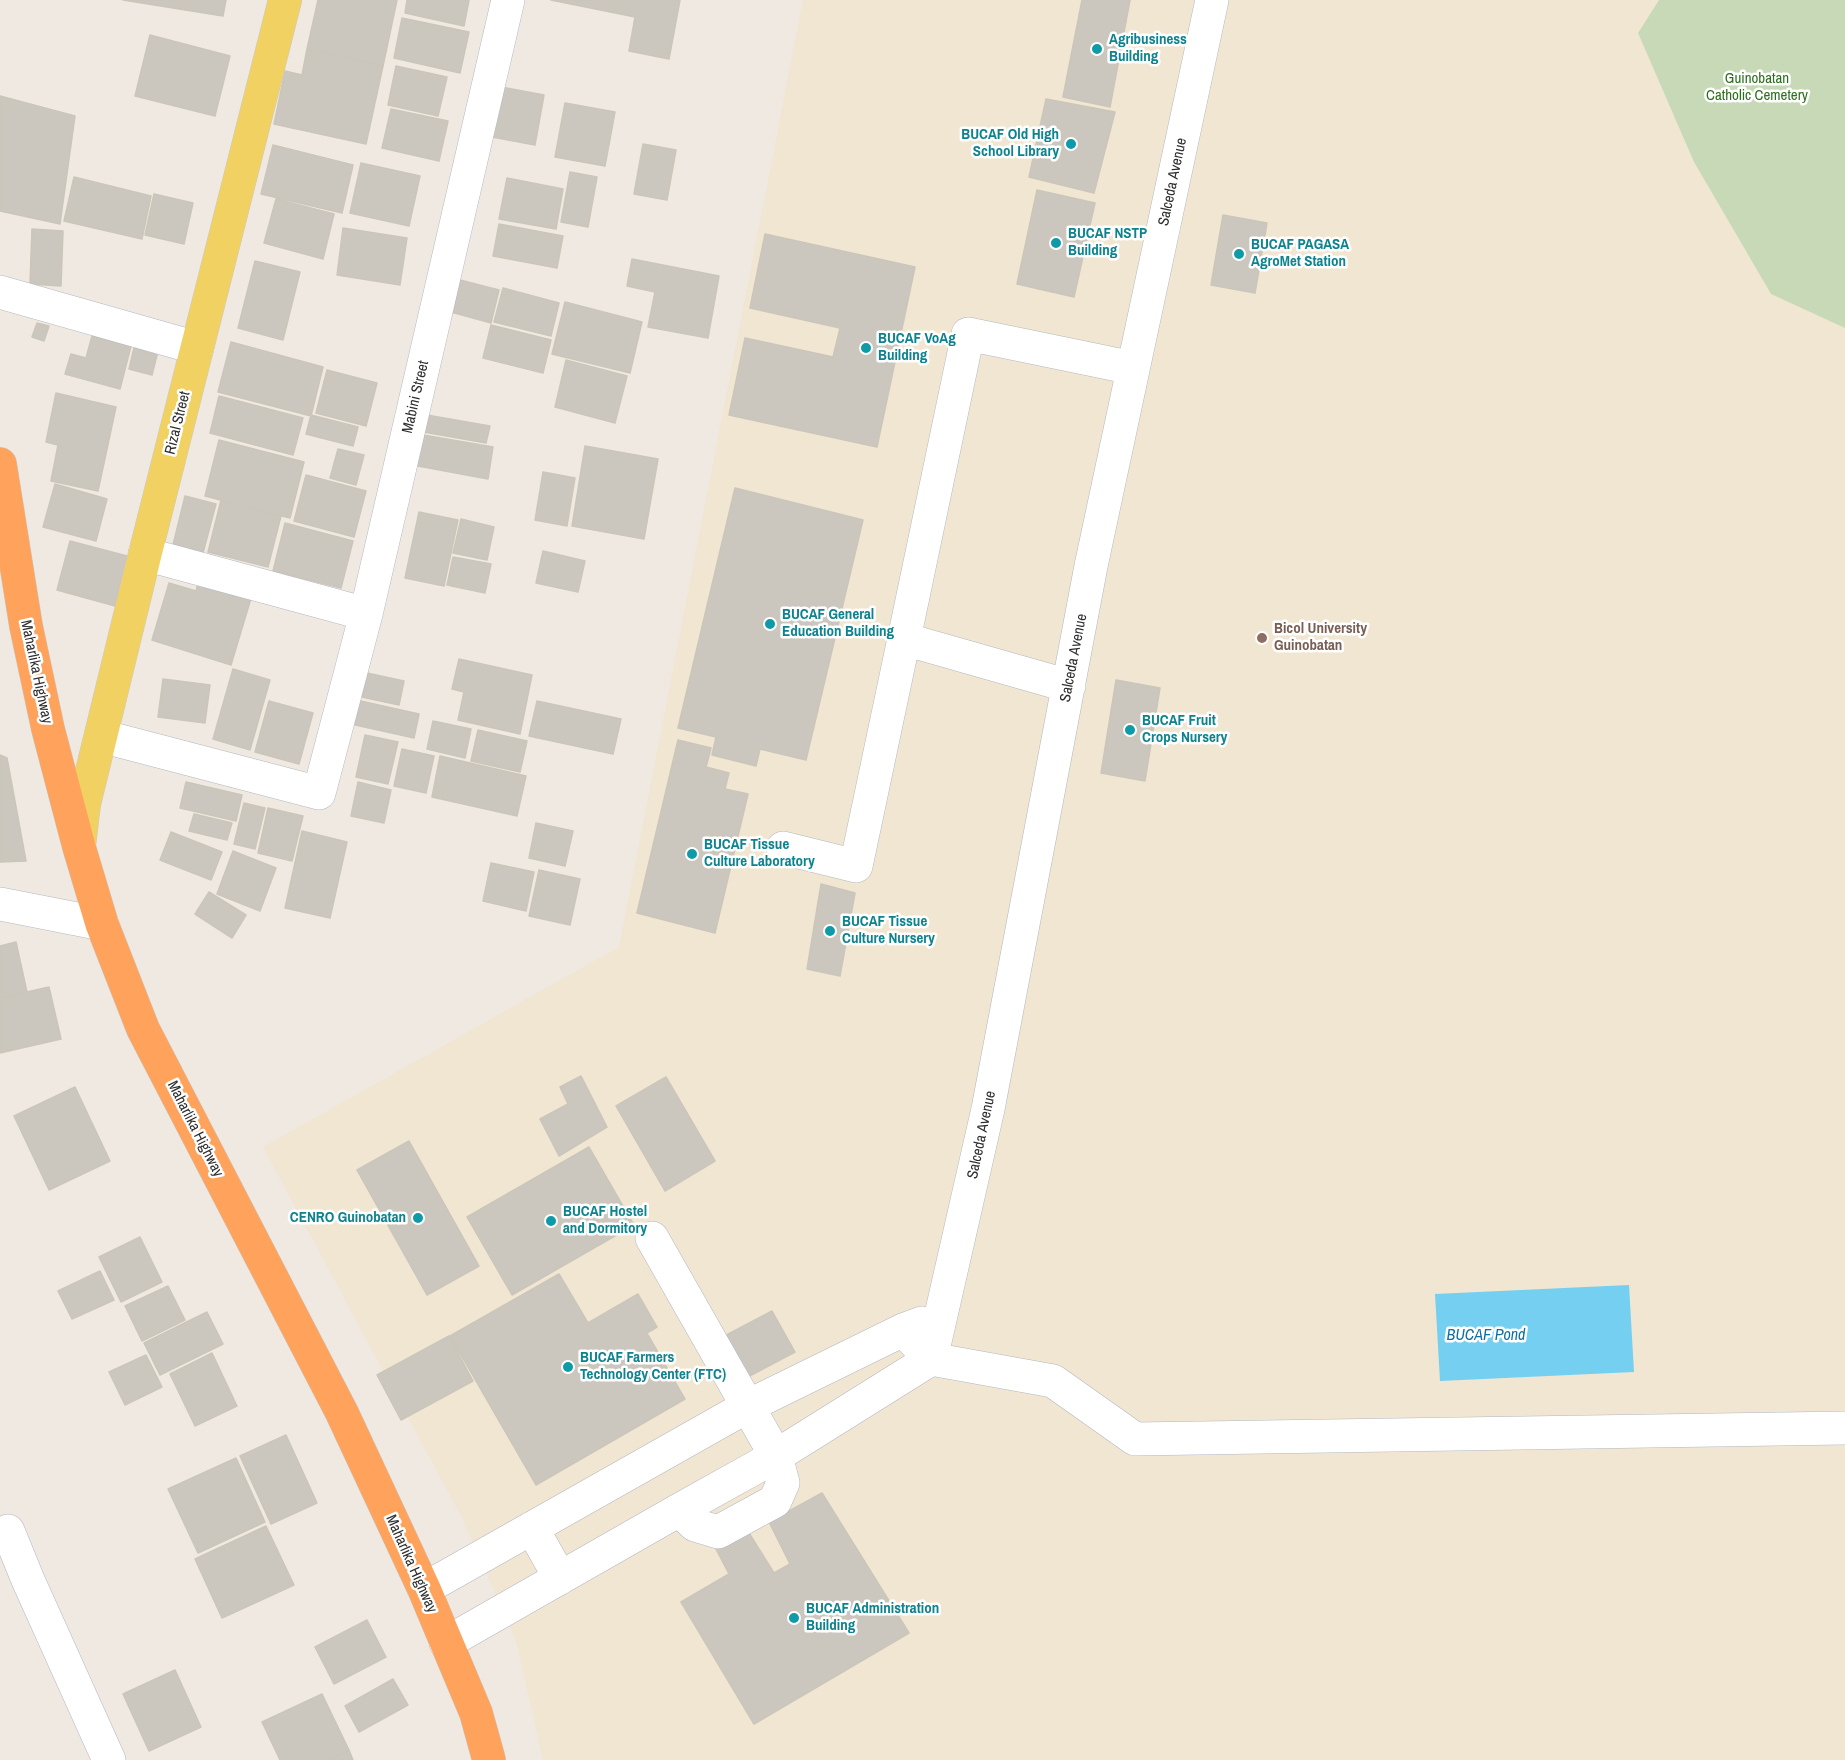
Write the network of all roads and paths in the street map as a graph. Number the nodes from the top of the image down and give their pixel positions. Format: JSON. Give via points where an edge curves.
{"nodes":[{"id":1,"x":285,"y":0,"type":"edge"},
{"id":2,"x":508,"y":0,"type":"edge"},
{"id":3,"x":1212,"y":0,"type":"edge"},
{"id":4,"x":0,"y":292,"type":"edge"},
{"id":5,"x":197,"y":348,"type":"junction"},
{"id":6,"x":1133,"y":368,"type":"junction"},
{"id":7,"x":0,"y":464,"type":"edge"},
{"id":8,"x":145,"y":554,"type":"junction"},
{"id":9,"x":366,"y":614,"type":"junction"},
{"id":10,"x":904,"y":639,"type":"junction"},
{"id":11,"x":1069,"y":686,"type":"junction"},
{"id":12,"x":101,"y":736,"type":"junction"},
{"id":13,"x":79,"y":847,"type":"junction"},
{"id":14,"x":783,"y":848,"type":"dead end"},
{"id":15,"x":0,"y":904,"type":"edge"},
{"id":16,"x":102,"y":924,"type":"junction"},
{"id":17,"x":652,"y":1238,"type":"dead end"},
{"id":18,"x":942,"y":1317,"type":"junction"},
{"id":19,"x":903,"y":1330,"type":"junction"},
{"id":20,"x":931,"y":1359,"type":"junction"},
{"id":21,"x":748,"y":1406,"type":"junction"},
{"id":22,"x":1845,"y":1428,"type":"edge"},
{"id":23,"x":776,"y":1456,"type":"junction"},
{"id":24,"x":532,"y":1528,"type":"junction"},
{"id":25,"x":8,"y":1531,"type":"dead end"},
{"id":26,"x":560,"y":1578,"type":"junction"},
{"id":27,"x":424,"y":1589,"type":"junction"},
{"id":28,"x":446,"y":1643,"type":"junction"},
{"id":29,"x":109,"y":1760,"type":"edge"},
{"id":30,"x":489,"y":1760,"type":"edge"}],
"edges":[{"from":1,"to":5,"type":"main road","name":"Rizal Street"},
{"from":2,"to":9,"type":"street","name":"Mabini Street"},
{"from":3,"to":6,"type":"street","name":"Salceda Avenue"},
{"from":4,"to":5,"type":"street"},
{"from":5,"to":8,"type":"main road","name":"Rizal Street"},
{"from":6,"to":10,"type":"street","via":[[968,334]]},
{"from":6,"to":11,"type":"street","name":"Salceda Avenue"},
{"from":7,"to":13,"type":"highway","name":"Maharlika Highway","via":[[26,626]]},
{"from":8,"to":9,"type":"street"},
{"from":8,"to":12,"type":"main road","name":"Rizal Street"},
{"from":9,"to":12,"type":"street","name":"Mabini Street","via":[[319,793]]},
{"from":10,"to":11,"type":"street"},
{"from":10,"to":14,"type":"street","via":[[856,866]]},
{"from":11,"to":18,"type":"street","name":"Salceda Avenue","via":[[988,1109]]},
{"from":12,"to":13,"type":"main road","name":"Rizal Street","via":[[84,804]]},
{"from":13,"to":16,"type":"highway","name":"Maharlika Highway"},
{"from":15,"to":16,"type":"street"},
{"from":16,"to":27,"type":"highway","name":"Maharlika Highway","via":[[143,1029],[342,1413]]},
{"from":17,"to":21,"type":"street"},
{"from":18,"to":19,"type":"street"},
{"from":18,"to":20,"type":"street","name":"Salceda Avenue"},
{"from":19,"to":20,"type":"street"},
{"from":19,"to":21,"type":"street"},
{"from":20,"to":22,"type":"street","via":[[1053,1381],[1135,1439]]},
{"from":20,"to":23,"type":"street"},
{"from":21,"to":23,"type":"street"},
{"from":21,"to":24,"type":"street"},
{"from":23,"to":26,"type":"street","via":[[783,1483],[775,1501],[718,1532],[695,1525],[679,1510]]},
{"from":24,"to":26,"type":"street"},
{"from":24,"to":27,"type":"street"},
{"from":25,"to":29,"type":"street"},
{"from":26,"to":28,"type":"street"},
{"from":27,"to":28,"type":"highway","name":"Maharlika Highway"},
{"from":28,"to":30,"type":"highway","name":"Maharlika Highway","via":[[476,1713]]}]}
